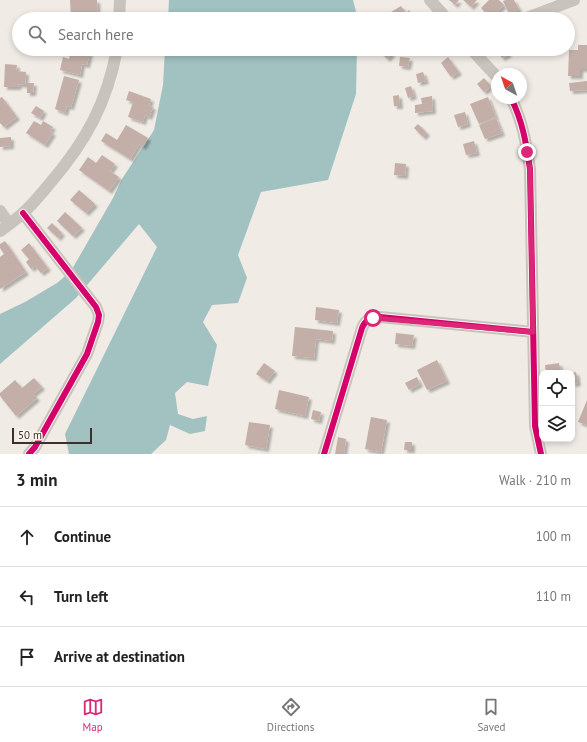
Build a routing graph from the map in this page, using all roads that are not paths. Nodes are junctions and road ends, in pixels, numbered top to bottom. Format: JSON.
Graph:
{"nodes":[{"id":1,"x":120,"y":0,"type":"edge"},
{"id":2,"x":574,"y":0,"type":"edge"},
{"id":3,"x":432,"y":1,"type":"edge"},
{"id":4,"x":119,"y":12,"type":"edge"},
{"id":5,"x":441,"y":12,"type":"edge"},
{"id":6,"x":542,"y":12,"type":"edge"},
{"id":7,"x":116,"y":56,"type":"edge"},
{"id":8,"x":478,"y":56,"type":"edge"},
{"id":9,"x":491,"y":71,"type":"edge"},
{"id":10,"x":514,"y":104,"type":"edge"},
{"id":11,"x":0,"y":211,"type":"edge"},
{"id":12,"x":23,"y":214,"type":"junction"},
{"id":13,"x":4,"y":228,"type":"edge"},
{"id":14,"x":533,"y":332,"type":"junction"},
{"id":15,"x":29,"y":454,"type":"edge"},
{"id":16,"x":324,"y":454,"type":"edge"},
{"id":17,"x":541,"y":454,"type":"edge"}],
"edges":[{"from":1,"to":4,"type":"street"},
{"from":2,"to":6,"type":"street"},
{"from":3,"to":5,"type":"street"},
{"from":7,"to":12,"type":"street"},
{"from":8,"to":9,"type":"street"},
{"from":10,"to":14,"type":"street"},
{"from":11,"to":13,"type":"street"},
{"from":12,"to":13,"type":"street"},
{"from":12,"to":15,"type":"street"},
{"from":14,"to":16,"type":"street"},
{"from":14,"to":17,"type":"street"}]}
